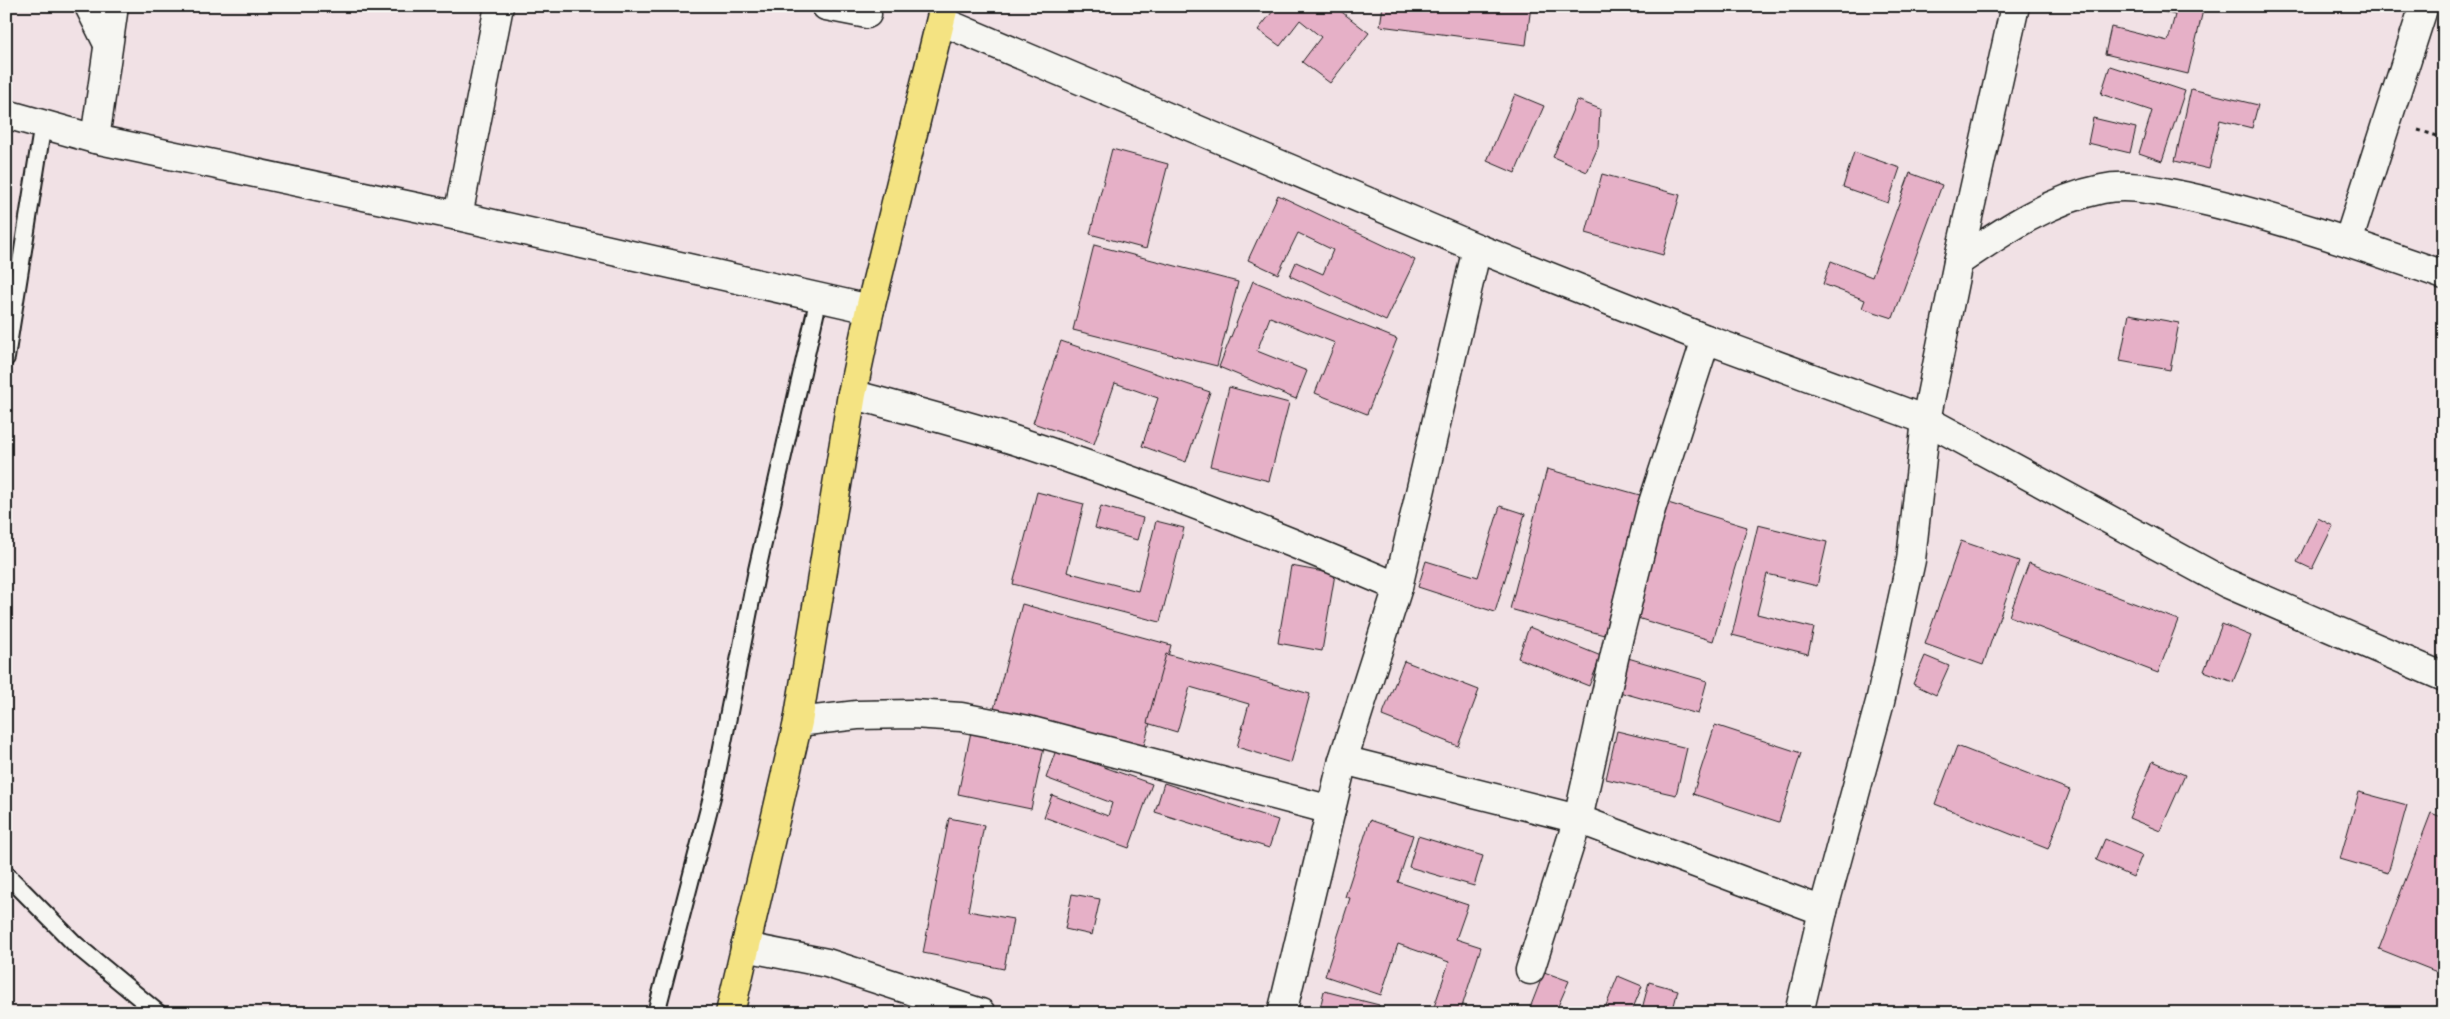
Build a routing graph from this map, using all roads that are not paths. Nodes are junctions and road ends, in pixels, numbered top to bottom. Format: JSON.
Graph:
{"nodes":[{"id":1,"x":89,"y":6,"type":"edge"},
{"id":2,"x":114,"y":6,"type":"edge"},
{"id":3,"x":499,"y":6,"type":"edge"},
{"id":4,"x":826,"y":6,"type":"edge"},
{"id":5,"x":2015,"y":6,"type":"edge"},
{"id":6,"x":2424,"y":6,"type":"edge"},
{"id":7,"x":867,"y":14,"type":"dead end"},
{"id":8,"x":942,"y":14,"type":"edge"},
{"id":9,"x":108,"y":44,"type":"junction"},
{"id":10,"x":6,"y":114,"type":"edge"},
{"id":11,"x":44,"y":123,"type":"junction"},
{"id":12,"x":95,"y":139,"type":"junction"},
{"id":13,"x":458,"y":216,"type":"junction"},
{"id":14,"x":2348,"y":242,"type":"junction"},
{"id":15,"x":1477,"y":248,"type":"junction"},
{"id":16,"x":1958,"y":262,"type":"junction"},
{"id":17,"x":2444,"y":275,"type":"edge"},
{"id":18,"x":819,"y":297,"type":"junction"},
{"id":19,"x":870,"y":309,"type":"junction"},
{"id":20,"x":1706,"y":339,"type":"junction"},
{"id":21,"x":6,"y":358,"type":"edge"},
{"id":22,"x":852,"y":394,"type":"junction"},
{"id":23,"x":1926,"y":420,"type":"junction"},
{"id":24,"x":1398,"y":587,"type":"junction"},
{"id":25,"x":2444,"y":677,"type":"edge"},
{"id":26,"x":798,"y":722,"type":"junction"},
{"id":27,"x":1344,"y":760,"type":"junction"},
{"id":28,"x":1331,"y":810,"type":"junction"},
{"id":29,"x":1578,"y":819,"type":"junction"},
{"id":30,"x":6,"y":874,"type":"edge"},
{"id":31,"x":1823,"y":911,"type":"junction"},
{"id":32,"x":745,"y":947,"type":"junction"},
{"id":33,"x":1530,"y":970,"type":"dead end"},
{"id":34,"x":158,"y":1013,"type":"edge"},
{"id":35,"x":656,"y":1013,"type":"edge"},
{"id":36,"x":730,"y":1013,"type":"edge"},
{"id":37,"x":981,"y":1013,"type":"edge"},
{"id":38,"x":1282,"y":1013,"type":"edge"},
{"id":39,"x":1799,"y":1013,"type":"edge"}],
"edges":[{"from":1,"to":9,"type":"street"},
{"from":2,"to":9,"type":"street"},
{"from":3,"to":13,"type":"street"},
{"from":4,"to":7,"type":"street"},
{"from":5,"to":16,"type":"street"},
{"from":6,"to":14,"type":"street"},
{"from":8,"to":15,"type":"street"},
{"from":8,"to":19,"type":"highway"},
{"from":9,"to":12,"type":"street"},
{"from":10,"to":11,"type":"street"},
{"from":11,"to":12,"type":"street"},
{"from":11,"to":21,"type":"lane"},
{"from":12,"to":13,"type":"street"},
{"from":13,"to":18,"type":"street"},
{"from":14,"to":16,"type":"street"},
{"from":14,"to":17,"type":"street"},
{"from":15,"to":20,"type":"street"},
{"from":15,"to":24,"type":"street"},
{"from":16,"to":23,"type":"street"},
{"from":18,"to":19,"type":"street"},
{"from":18,"to":35,"type":"lane"},
{"from":19,"to":22,"type":"highway"},
{"from":20,"to":23,"type":"street"},
{"from":20,"to":29,"type":"street"},
{"from":22,"to":24,"type":"street"},
{"from":22,"to":26,"type":"highway"},
{"from":23,"to":25,"type":"street"},
{"from":23,"to":31,"type":"street"},
{"from":24,"to":27,"type":"street"},
{"from":26,"to":28,"type":"street"},
{"from":26,"to":32,"type":"highway"},
{"from":27,"to":28,"type":"street"},
{"from":27,"to":29,"type":"street"},
{"from":28,"to":38,"type":"street"},
{"from":29,"to":31,"type":"street"},
{"from":29,"to":33,"type":"street"},
{"from":30,"to":34,"type":"lane"},
{"from":31,"to":39,"type":"street"},
{"from":32,"to":36,"type":"highway"},
{"from":32,"to":37,"type":"street"}]}
